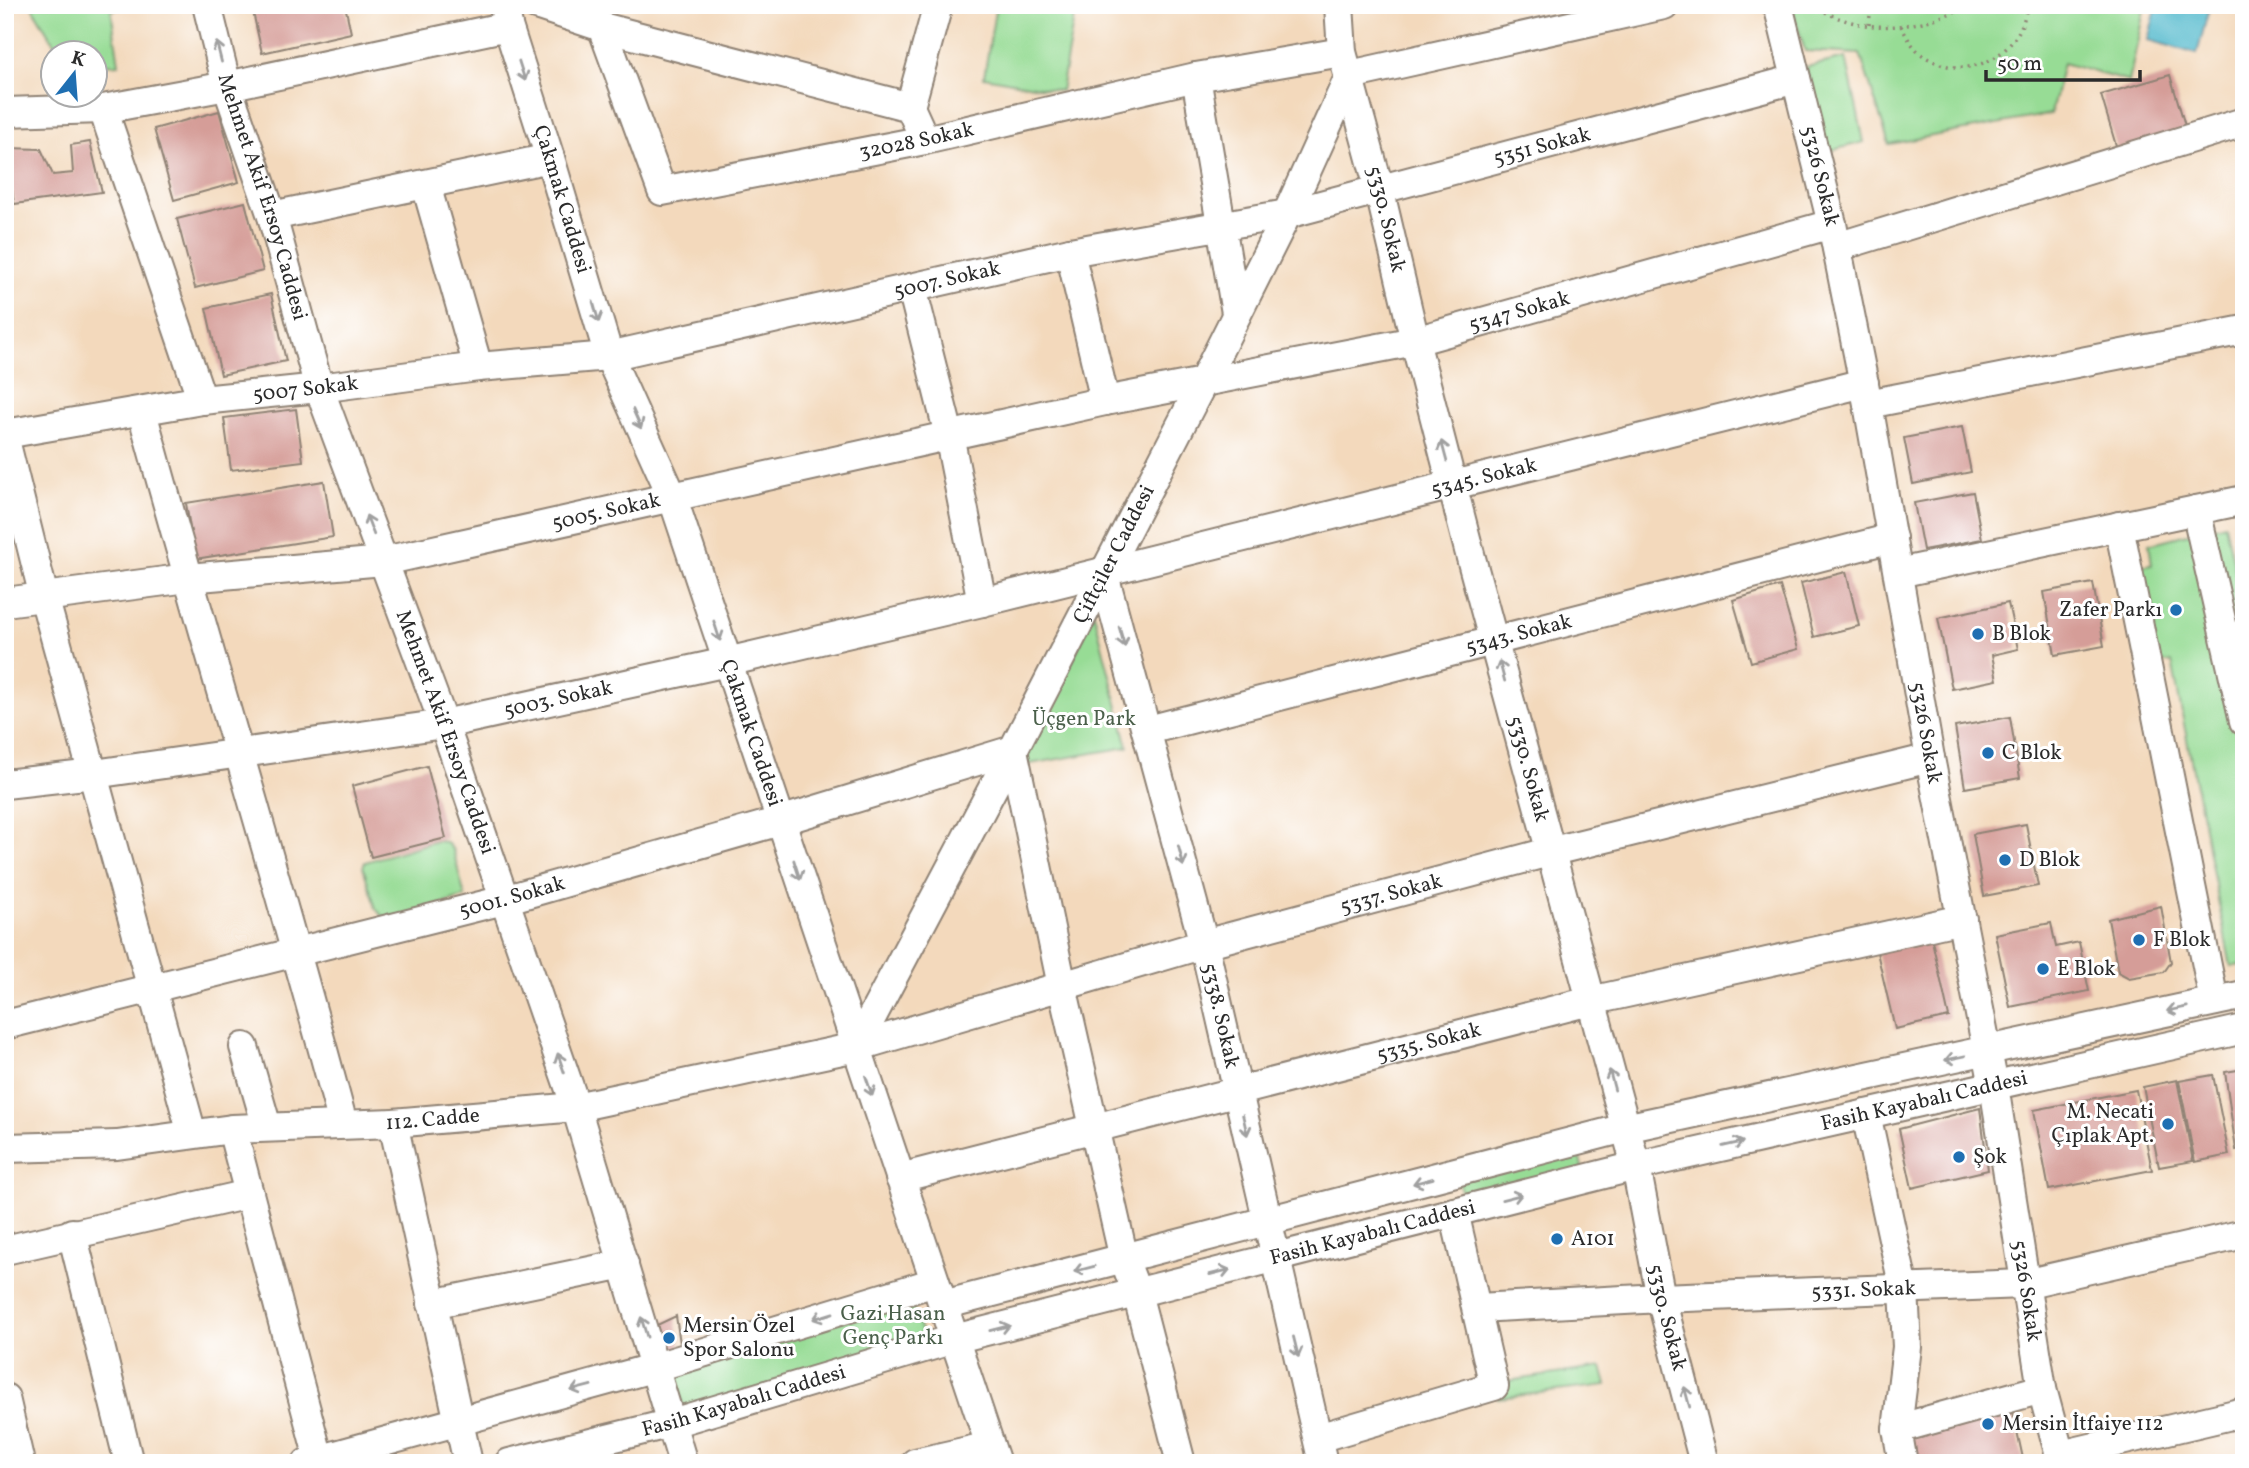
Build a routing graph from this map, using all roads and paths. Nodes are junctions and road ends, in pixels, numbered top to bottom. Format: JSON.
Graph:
{"nodes":[{"id":1,"x":207,"y":5,"type":"edge"},
{"id":2,"x":536,"y":5,"type":"edge"},
{"id":3,"x":938,"y":5,"type":"edge"},
{"id":4,"x":1339,"y":5,"type":"edge"},
{"id":5,"x":1360,"y":5,"type":"edge"},
{"id":6,"x":1664,"y":5,"type":"edge"},
{"id":7,"x":1776,"y":5,"type":"edge"},
{"id":8,"x":1813,"y":5,"type":"edge"},
{"id":9,"x":1871,"y":5,"type":"edge"},
{"id":10,"x":2027,"y":5,"type":"edge"},
{"id":11,"x":1966,"y":6,"type":"edge"},
{"id":12,"x":506,"y":16,"type":"edge"},
{"id":13,"x":1869,"y":25,"type":"junction"},
{"id":14,"x":1901,"y":26,"type":"junction"},
{"id":15,"x":602,"y":27,"type":"junction"},
{"id":16,"x":1346,"y":64,"type":"junction"},
{"id":17,"x":1196,"y":77,"type":"junction"},
{"id":18,"x":1796,"y":79,"type":"junction"},
{"id":19,"x":227,"y":86,"type":"junction"},
{"id":20,"x":910,"y":107,"type":"junction"},
{"id":21,"x":103,"y":110,"type":"junction"},
{"id":22,"x":5,"y":112,"type":"edge"},
{"id":23,"x":2244,"y":122,"type":"edge"},
{"id":24,"x":925,"y":140,"type":"junction"},
{"id":25,"x":550,"y":158,"type":"junction"},
{"id":26,"x":426,"y":185,"type":"junction"},
{"id":27,"x":1379,"y":188,"type":"junction"},
{"id":28,"x":1287,"y":214,"type":"junction"},
{"id":29,"x":272,"y":216,"type":"junction"},
{"id":30,"x":1223,"y":225,"type":"junction"},
{"id":31,"x":1835,"y":235,"type":"junction"},
{"id":32,"x":1070,"y":252,"type":"junction"},
{"id":33,"x":912,"y":288,"type":"junction"},
{"id":34,"x":1236,"y":313,"type":"junction"},
{"id":35,"x":2244,"y":330,"type":"edge"},
{"id":36,"x":1415,"y":341,"type":"junction"},
{"id":37,"x":609,"y":356,"type":"junction"},
{"id":38,"x":478,"y":367,"type":"junction"},
{"id":39,"x":1202,"y":384,"type":"junction"},
{"id":40,"x":319,"y":388,"type":"junction"},
{"id":41,"x":1866,"y":394,"type":"junction"},
{"id":42,"x":202,"y":400,"type":"junction"},
{"id":43,"x":1105,"y":401,"type":"junction"},
{"id":44,"x":142,"y":412,"type":"junction"},
{"id":45,"x":5,"y":434,"type":"edge"},
{"id":46,"x":949,"y":435,"type":"junction"},
{"id":47,"x":5,"y":440,"type":"edge"},
{"id":48,"x":1453,"y":484,"type":"junction"},
{"id":49,"x":672,"y":496,"type":"junction"},
{"id":50,"x":2244,"y":500,"type":"edge"},
{"id":51,"x":2196,"y":510,"type":"junction"},
{"id":52,"x":2119,"y":526,"type":"junction"},
{"id":53,"x":1892,"y":538,"type":"junction"},
{"id":54,"x":384,"y":561,"type":"junction"},
{"id":55,"x":1103,"y":571,"type":"junction"},
{"id":56,"x":1898,"y":573,"type":"junction"},
{"id":57,"x":187,"y":578,"type":"junction"},
{"id":58,"x":44,"y":597,"type":"junction"},
{"id":59,"x":5,"y":602,"type":"edge"},
{"id":60,"x":982,"y":602,"type":"junction"},
{"id":61,"x":1493,"y":639,"type":"junction"},
{"id":62,"x":727,"y":662,"type":"junction"},
{"id":63,"x":2244,"y":720,"type":"edge"},
{"id":64,"x":444,"y":724,"type":"junction"},
{"id":65,"x":1147,"y":730,"type":"junction"},
{"id":66,"x":1013,"y":750,"type":"junction"},
{"id":67,"x":239,"y":753,"type":"junction"},
{"id":68,"x":1930,"y":758,"type":"junction"},
{"id":69,"x":94,"y":774,"type":"junction"},
{"id":70,"x":5,"y":784,"type":"edge"},
{"id":71,"x":780,"y":821,"type":"junction"},
{"id":72,"x":1549,"y":852,"type":"junction"},
{"id":73,"x":505,"y":900,"type":"junction"},
{"id":74,"x":1962,"y":919,"type":"junction"},
{"id":75,"x":1204,"y":944,"type":"junction"},
{"id":76,"x":298,"y":952,"type":"junction"},
{"id":77,"x":1062,"y":986,"type":"junction"},
{"id":78,"x":152,"y":989,"type":"junction"},
{"id":79,"x":2244,"y":995,"type":"edge"},
{"id":80,"x":1590,"y":1001,"type":"junction"},
{"id":81,"x":2214,"y":1001,"type":"junction"},
{"id":82,"x":5,"y":1025,"type":"edge"},
{"id":83,"x":2244,"y":1029,"type":"edge"},
{"id":84,"x":244,"y":1047,"type":"dead end"},
{"id":85,"x":856,"y":1047,"type":"junction"},
{"id":86,"x":1986,"y":1051,"type":"junction"},
{"id":87,"x":1994,"y":1086,"type":"junction"},
{"id":88,"x":1238,"y":1093,"type":"junction"},
{"id":89,"x":576,"y":1107,"type":"junction"},
{"id":90,"x":1866,"y":1114,"type":"junction"},
{"id":91,"x":393,"y":1123,"type":"junction"},
{"id":92,"x":343,"y":1124,"type":"junction"},
{"id":93,"x":267,"y":1127,"type":"junction"},
{"id":94,"x":1625,"y":1128,"type":"junction"},
{"id":95,"x":232,"y":1129,"type":"junction"},
{"id":96,"x":1094,"y":1129,"type":"junction"},
{"id":97,"x":192,"y":1134,"type":"junction"},
{"id":98,"x":5,"y":1148,"type":"edge"},
{"id":99,"x":1636,"y":1166,"type":"junction"},
{"id":100,"x":900,"y":1178,"type":"junction"},
{"id":101,"x":249,"y":1194,"type":"junction"},
{"id":102,"x":1454,"y":1212,"type":"junction"},
{"id":103,"x":1266,"y":1221,"type":"junction"},
{"id":104,"x":72,"y":1233,"type":"junction"},
{"id":105,"x":2244,"y":1234,"type":"edge"},
{"id":106,"x":5,"y":1250,"type":"edge"},
{"id":107,"x":1274,"y":1258,"type":"junction"},
{"id":108,"x":1124,"y":1259,"type":"junction"},
{"id":109,"x":625,"y":1264,"type":"junction"},
{"id":110,"x":2024,"y":1284,"type":"junction"},
{"id":111,"x":1905,"y":1289,"type":"junction"},
{"id":112,"x":1136,"y":1293,"type":"junction"},
{"id":113,"x":939,"y":1294,"type":"junction"},
{"id":114,"x":1661,"y":1298,"type":"junction"},
{"id":115,"x":432,"y":1304,"type":"junction"},
{"id":116,"x":1476,"y":1308,"type":"junction"},
{"id":117,"x":954,"y":1339,"type":"junction"},
{"id":118,"x":656,"y":1367,"type":"junction"},
{"id":119,"x":2042,"y":1389,"type":"junction"},
{"id":120,"x":5,"y":1398,"type":"edge"},
{"id":121,"x":2244,"y":1412,"type":"edge"},
{"id":122,"x":458,"y":1422,"type":"junction"},
{"id":123,"x":672,"y":1423,"type":"junction"},
{"id":124,"x":1897,"y":1429,"type":"junction"},
{"id":125,"x":1320,"y":1450,"type":"edge"},
{"id":126,"x":993,"y":1454,"type":"edge"},
{"id":127,"x":2061,"y":1459,"type":"edge"},
{"id":128,"x":315,"y":1462,"type":"edge"},
{"id":129,"x":20,"y":1463,"type":"edge"},
{"id":130,"x":129,"y":1463,"type":"edge"},
{"id":131,"x":468,"y":1463,"type":"edge"},
{"id":132,"x":509,"y":1463,"type":"edge"},
{"id":133,"x":683,"y":1463,"type":"edge"},
{"id":134,"x":915,"y":1463,"type":"edge"},
{"id":135,"x":1181,"y":1463,"type":"edge"},
{"id":136,"x":1704,"y":1463,"type":"edge"},
{"id":137,"x":1903,"y":1463,"type":"edge"}],
"edges":[{"from":19,"to":1,"type":"street","name":"Mehmet Akif Ersoy Caddesi","one_way":true},
{"from":2,"to":15,"type":"street"},
{"from":3,"to":20,"type":"street"},
{"from":4,"to":16,"type":"street","name":"Çiftçiler Caddesi"},
{"from":5,"to":16,"type":"street","name":"Çiftçiler Caddesi"},
{"from":6,"to":16,"type":"street","name":"32028 Sokak"},
{"from":7,"to":18,"type":"street","name":"5326 Sokak"},
{"from":8,"to":13,"type":"path"},
{"from":9,"to":13,"type":"path"},
{"from":10,"to":14,"type":"path"},
{"from":11,"to":14,"type":"path"},
{"from":12,"to":19,"type":"street"},
{"from":12,"to":25,"type":"street","name":"Çakmak Caddesi","one_way":true},
{"from":13,"to":14,"type":"path"},
{"from":15,"to":20,"type":"street"},
{"from":15,"to":24,"type":"street","name":"32028 Sokak"},
{"from":16,"to":17,"type":"street","name":"32028 Sokak"},
{"from":16,"to":27,"type":"street","name":"5330. Sokak"},
{"from":16,"to":28,"type":"street","name":"Çiftçiler Caddesi"},
{"from":17,"to":24,"type":"street","name":"32028 Sokak"},
{"from":17,"to":30,"type":"street"},
{"from":18,"to":27,"type":"street","name":"5351 Sokak"},
{"from":18,"to":31,"type":"street","name":"5326 Sokak"},
{"from":19,"to":21,"type":"street"},
{"from":19,"to":29,"type":"street","name":"Mehmet Akif Ersoy Caddesi"},
{"from":20,"to":24,"type":"street"},
{"from":21,"to":22,"type":"street"},
{"from":21,"to":42,"type":"street"},
{"from":23,"to":31,"type":"street","name":"5347 Sokak"},
{"from":25,"to":26,"type":"street"},
{"from":25,"to":37,"type":"street","name":"Çakmak Caddesi","one_way":true},
{"from":26,"to":29,"type":"street"},
{"from":26,"to":38,"type":"street"},
{"from":27,"to":28,"type":"street","name":"5351 Sokak"},
{"from":27,"to":36,"type":"street","name":"5330. Sokak"},
{"from":28,"to":30,"type":"street","name":"5007. Sokak"},
{"from":28,"to":34,"type":"street","name":"Çiftçiler Caddesi"},
{"from":29,"to":40,"type":"street","name":"Mehmet Akif Ersoy Caddesi"},
{"from":30,"to":32,"type":"street","name":"5007. Sokak"},
{"from":30,"to":34,"type":"street"},
{"from":31,"to":36,"type":"street","name":"5347 Sokak"},
{"from":31,"to":41,"type":"street","name":"5326 Sokak"},
{"from":32,"to":33,"type":"street","name":"5007. Sokak"},
{"from":32,"to":43,"type":"street"},
{"from":33,"to":37,"type":"street","name":"5007. Sokak"},
{"from":33,"to":46,"type":"street"},
{"from":34,"to":39,"type":"street","name":"Çiftçiler Caddesi"},
{"from":35,"to":41,"type":"street","name":"5345. Sokak"},
{"from":36,"to":39,"type":"street","name":"5347 Sokak"},
{"from":48,"to":36,"type":"street","name":"5330. Sokak","one_way":true},
{"from":37,"to":38,"type":"street","name":"5007 Sokak"},
{"from":37,"to":49,"type":"street","name":"Çakmak Caddesi","one_way":true},
{"from":38,"to":40,"type":"street","name":"5007 Sokak"},
{"from":39,"to":43,"type":"street","name":"5005. Sokak"},
{"from":39,"to":55,"type":"street","name":"Çiftçiler Caddesi"},
{"from":40,"to":42,"type":"street","name":"5007 Sokak"},
{"from":54,"to":40,"type":"street","name":"Mehmet Akif Ersoy Caddesi","one_way":true},
{"from":41,"to":48,"type":"street","name":"5345. Sokak"},
{"from":41,"to":53,"type":"street","name":"5326 Sokak"},
{"from":42,"to":44,"type":"street","name":"5007 Sokak"},
{"from":43,"to":46,"type":"street","name":"5005. Sokak"},
{"from":44,"to":45,"type":"street","name":"5007 Sokak"},
{"from":44,"to":57,"type":"street"},
{"from":46,"to":49,"type":"street","name":"5005. Sokak"},
{"from":46,"to":60,"type":"street"},
{"from":47,"to":58,"type":"street"},
{"from":48,"to":55,"type":"street","name":"5345. Sokak"},
{"from":48,"to":61,"type":"street","name":"5330. Sokak"},
{"from":49,"to":54,"type":"street","name":"5005. Sokak"},
{"from":49,"to":62,"type":"street","name":"Çakmak Caddesi","one_way":true},
{"from":50,"to":51,"type":"street"},
{"from":51,"to":52,"type":"street"},
{"from":51,"to":63,"type":"street"},
{"from":52,"to":56,"type":"street"},
{"from":52,"to":81,"type":"street"},
{"from":53,"to":56,"type":"street","name":"5326 Sokak"},
{"from":53,"to":61,"type":"street","name":"5343. Sokak"},
{"from":54,"to":57,"type":"street","name":"5005. Sokak"},
{"from":54,"to":64,"type":"street","name":"Mehmet Akif Ersoy Caddesi"},
{"from":55,"to":60,"type":"street","name":"5003. Sokak"},
{"from":55,"to":65,"type":"street","name":"5338. Sokak","one_way":true},
{"from":55,"to":66,"type":"street","name":"Çiftçiler Caddesi"},
{"from":56,"to":68,"type":"street","name":"5326 Sokak"},
{"from":57,"to":58,"type":"street","name":"5005. Sokak"},
{"from":57,"to":67,"type":"street"},
{"from":58,"to":59,"type":"street","name":"5005. Sokak"},
{"from":58,"to":69,"type":"street"},
{"from":60,"to":62,"type":"street","name":"5003. Sokak"},
{"from":61,"to":65,"type":"street","name":"5343. Sokak"},
{"from":72,"to":61,"type":"street","name":"5330. Sokak","one_way":true},
{"from":62,"to":64,"type":"street","name":"5003. Sokak"},
{"from":62,"to":71,"type":"street","name":"Çakmak Caddesi"},
{"from":64,"to":67,"type":"street","name":"5003. Sokak"},
{"from":64,"to":73,"type":"street","name":"Mehmet Akif Ersoy Caddesi"},
{"from":65,"to":75,"type":"street","name":"5338. Sokak","one_way":true},
{"from":66,"to":71,"type":"street","name":"5001. Sokak"},
{"from":66,"to":77,"type":"street"},
{"from":66,"to":85,"type":"street","name":"Çiftçiler Caddesi"},
{"from":67,"to":69,"type":"street","name":"5003. Sokak"},
{"from":67,"to":76,"type":"street"},
{"from":68,"to":72,"type":"street","name":"5337. Sokak"},
{"from":68,"to":74,"type":"street","name":"5326 Sokak"},
{"from":69,"to":70,"type":"street","name":"5003. Sokak"},
{"from":69,"to":78,"type":"street"},
{"from":71,"to":73,"type":"street","name":"5001. Sokak"},
{"from":71,"to":85,"type":"street","name":"Çakmak Caddesi","one_way":true},
{"from":72,"to":75,"type":"street","name":"5337. Sokak"},
{"from":72,"to":80,"type":"street","name":"5330. Sokak"},
{"from":73,"to":76,"type":"street","name":"5001. Sokak"},
{"from":89,"to":73,"type":"street","name":"Mehmet Akif Ersoy Caddesi","one_way":true},
{"from":74,"to":80,"type":"street","name":"5335. Sokak"},
{"from":74,"to":86,"type":"street","name":"5326 Sokak"},
{"from":75,"to":77,"type":"street","name":"5337. Sokak"},
{"from":75,"to":88,"type":"street","name":"5338. Sokak"},
{"from":76,"to":78,"type":"street","name":"5001. Sokak"},
{"from":76,"to":92,"type":"street"},
{"from":77,"to":85,"type":"street","name":"5337. Sokak"},
{"from":77,"to":96,"type":"street"},
{"from":78,"to":82,"type":"street","name":"5001. Sokak"},
{"from":78,"to":97,"type":"street"},
{"from":79,"to":81,"type":"street","name":"Fasih Kayabalı Caddesi"},
{"from":80,"to":88,"type":"street","name":"5335. Sokak"},
{"from":94,"to":80,"type":"street","name":"5330. Sokak","one_way":true},
{"from":81,"to":86,"type":"street","name":"Fasih Kayabalı Caddesi","one_way":true},
{"from":83,"to":87,"type":"street","name":"Fasih Kayabalı Caddesi"},
{"from":84,"to":93,"type":"street"},
{"from":85,"to":89,"type":"street","name":"112. Cadde"},
{"from":85,"to":100,"type":"street","name":"Çakmak Caddesi","one_way":true},
{"from":86,"to":87,"type":"street","name":"5326 Sokak"},
{"from":86,"to":94,"type":"street","name":"Fasih Kayabalı Caddesi","one_way":true},
{"from":87,"to":90,"type":"street","name":"Fasih Kayabalı Caddesi"},
{"from":87,"to":110,"type":"street","name":"5326 Sokak"},
{"from":88,"to":96,"type":"street","name":"5335. Sokak"},
{"from":88,"to":103,"type":"street","name":"5338. Sokak","one_way":true},
{"from":89,"to":91,"type":"street","name":"112. Cadde"},
{"from":89,"to":109,"type":"street","name":"Mehmet Akif Ersoy Caddesi"},
{"from":99,"to":90,"type":"street","name":"Fasih Kayabalı Caddesi","one_way":true},
{"from":90,"to":111,"type":"street"},
{"from":91,"to":92,"type":"street","name":"112. Cadde"},
{"from":91,"to":115,"type":"street"},
{"from":92,"to":93,"type":"street","name":"112. Cadde"},
{"from":93,"to":95,"type":"street","name":"112. Cadde"},
{"from":94,"to":99,"type":"street","name":"5330. Sokak"},
{"from":94,"to":103,"type":"street","name":"Fasih Kayabalı Caddesi","one_way":true},
{"from":95,"to":97,"type":"street","name":"112. Cadde"},
{"from":95,"to":101,"type":"street"},
{"from":96,"to":100,"type":"street","name":"5335. Sokak"},
{"from":96,"to":108,"type":"street"},
{"from":97,"to":98,"type":"street","name":"112. Cadde"},
{"from":102,"to":99,"type":"street","name":"Fasih Kayabalı Caddesi","one_way":true},
{"from":99,"to":114,"type":"street","name":"5330. Sokak"},
{"from":100,"to":113,"type":"street","name":"Çakmak Caddesi"},
{"from":101,"to":104,"type":"street"},
{"from":101,"to":128,"type":"street"},
{"from":102,"to":107,"type":"street","name":"Fasih Kayabalı Caddesi"},
{"from":102,"to":116,"type":"street"},
{"from":103,"to":107,"type":"street","name":"5338. Sokak"},
{"from":103,"to":108,"type":"street","name":"Fasih Kayabalı Caddesi"},
{"from":104,"to":106,"type":"street"},
{"from":104,"to":130,"type":"street"},
{"from":105,"to":110,"type":"street","name":"5331. Sokak"},
{"from":112,"to":107,"type":"street","name":"Fasih Kayabalı Caddesi","one_way":true},
{"from":107,"to":125,"type":"street","name":"5338. Sokak","one_way":true},
{"from":108,"to":112,"type":"street"},
{"from":108,"to":113,"type":"street","name":"Fasih Kayabalı Caddesi","one_way":true},
{"from":109,"to":115,"type":"street"},
{"from":118,"to":109,"type":"street","name":"Mehmet Akif Ersoy Caddesi","one_way":true},
{"from":110,"to":111,"type":"street","name":"5331. Sokak"},
{"from":110,"to":119,"type":"street","name":"5326 Sokak"},
{"from":111,"to":114,"type":"street","name":"5331. Sokak"},
{"from":111,"to":124,"type":"street"},
{"from":117,"to":112,"type":"street","name":"Fasih Kayabalı Caddesi","one_way":true},
{"from":112,"to":135,"type":"street"},
{"from":113,"to":117,"type":"street","name":"Çakmak Caddesi"},
{"from":113,"to":118,"type":"street","name":"Fasih Kayabalı Caddesi","one_way":true},
{"from":114,"to":116,"type":"street","name":"5331. Sokak"},
{"from":136,"to":114,"type":"street","name":"5330. Sokak","one_way":true},
{"from":115,"to":122,"type":"street"},
{"from":116,"to":125,"type":"street"},
{"from":117,"to":123,"type":"street","name":"Fasih Kayabalı Caddesi"},
{"from":117,"to":126,"type":"street","name":"Çakmak Caddesi"},
{"from":118,"to":122,"type":"street","name":"Fasih Kayabalı Caddesi","one_way":true},
{"from":118,"to":123,"type":"street","name":"Mehmet Akif Ersoy Caddesi"},
{"from":119,"to":124,"type":"street"},
{"from":119,"to":127,"type":"street","name":"5326 Sokak"},
{"from":120,"to":129,"type":"street"},
{"from":121,"to":127,"type":"street"},
{"from":122,"to":128,"type":"street","name":"Fasih Kayabalı Caddesi"},
{"from":122,"to":131,"type":"street"},
{"from":123,"to":132,"type":"street","name":"Fasih Kayabalı Caddesi"},
{"from":123,"to":133,"type":"street","name":"Mehmet Akif Ersoy Caddesi"},
{"from":124,"to":137,"type":"street"},
{"from":126,"to":134,"type":"street"}]}
